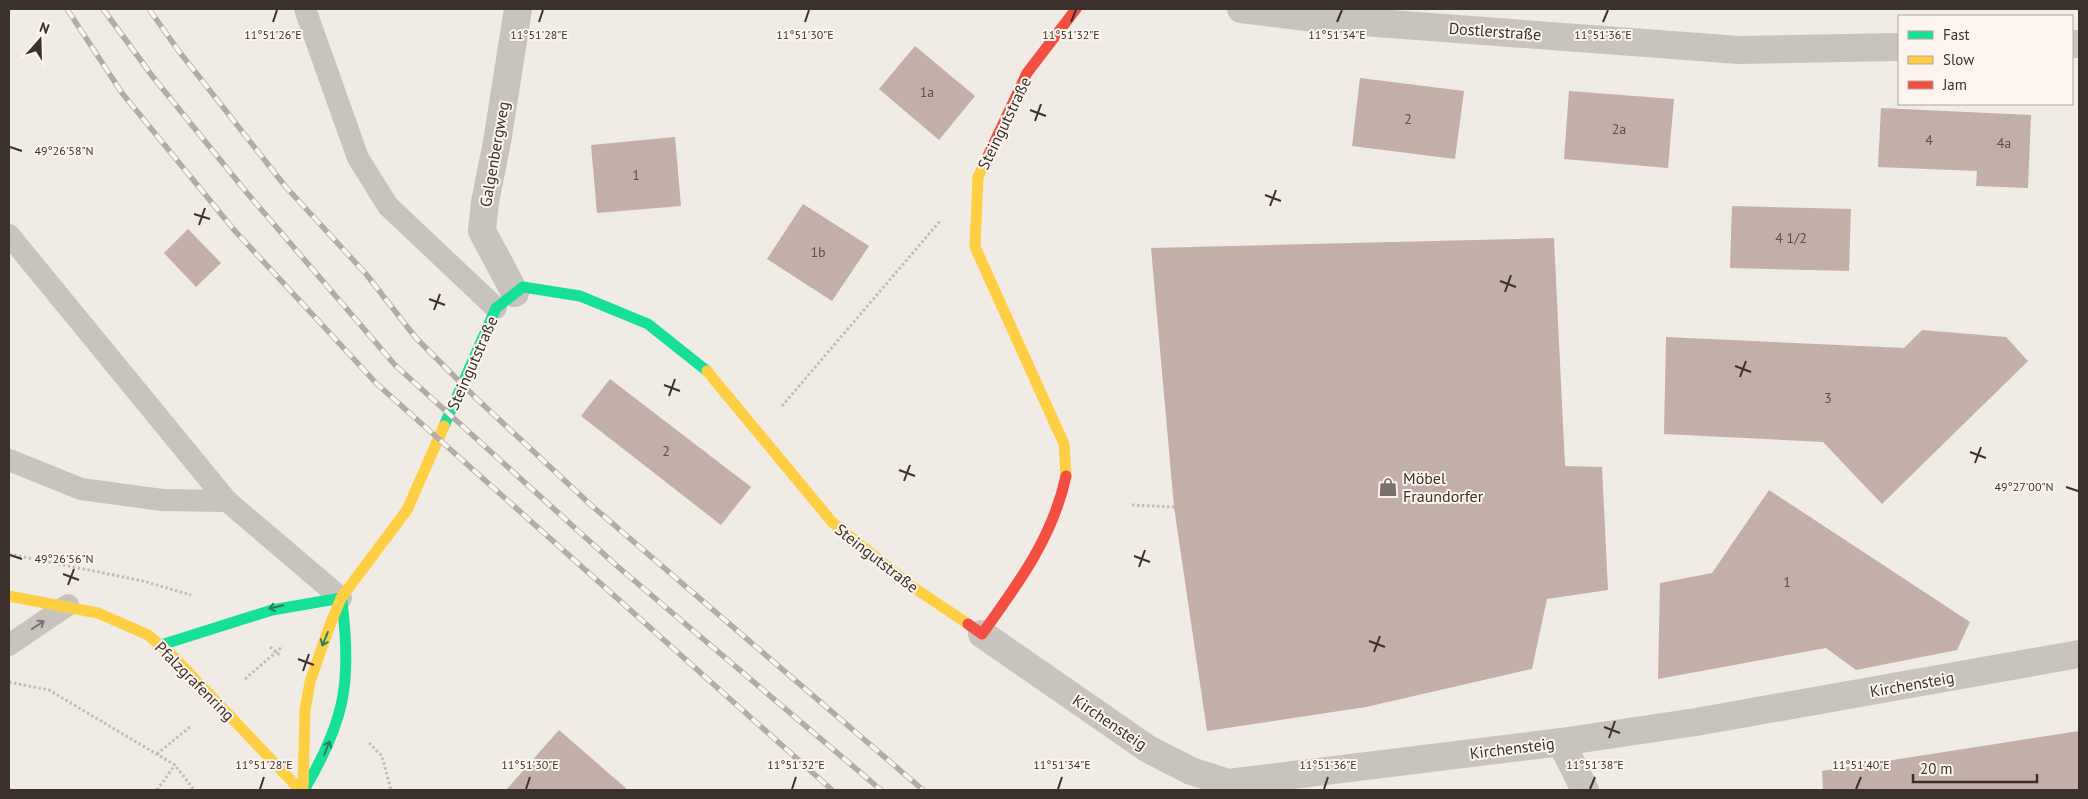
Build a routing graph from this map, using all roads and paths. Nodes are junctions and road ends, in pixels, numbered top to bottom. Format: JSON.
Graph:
{"nodes":[{"id":1,"x":305,"y":9,"type":"edge"},
{"id":2,"x":518,"y":9,"type":"edge"},
{"id":3,"x":1076,"y":9,"type":"edge"},
{"id":4,"x":1240,"y":9,"type":"edge"},
{"id":5,"x":1898,"y":47,"type":"edge"},
{"id":6,"x":978,"y":177,"type":"junction"},
{"id":7,"x":9,"y":235,"type":"edge"},
{"id":8,"x":506,"y":300,"type":"junction"},
{"id":9,"x":758,"y":435,"type":"junction"},
{"id":10,"x":9,"y":460,"type":"edge"},
{"id":11,"x":227,"y":501,"type":"junction"},
{"id":12,"x":1132,"y":506,"type":"dead end"},
{"id":13,"x":1174,"y":507,"type":"dead end"},
{"id":14,"x":9,"y":554,"type":"edge"},
{"id":15,"x":144,"y":581,"type":"dead end"},
{"id":16,"x":9,"y":596,"type":"edge"},
{"id":17,"x":341,"y":598,"type":"junction"},
{"id":18,"x":68,"y":605,"type":"junction"},
{"id":19,"x":982,"y":634,"type":"junction"},
{"id":20,"x":9,"y":645,"type":"edge"},
{"id":21,"x":160,"y":645,"type":"junction"},
{"id":22,"x":2079,"y":654,"type":"edge"},
{"id":23,"x":9,"y":682,"type":"edge"},
{"id":24,"x":1562,"y":742,"type":"junction"},
{"id":25,"x":175,"y":765,"type":"junction"},
{"id":26,"x":157,"y":790,"type":"edge"},
{"id":27,"x":194,"y":790,"type":"edge"},
{"id":28,"x":302,"y":790,"type":"edge"},
{"id":29,"x":1585,"y":790,"type":"edge"}],
"edges":[{"from":1,"to":8,"type":"lane"},
{"from":2,"to":8,"type":"street","name":"Galgenbergweg"},
{"from":3,"to":6,"type":"street","name":"Steingutstraße"},
{"from":4,"to":5,"type":"street","name":"Dostlerstraße"},
{"from":6,"to":9,"type":"path"},
{"from":6,"to":19,"type":"street","name":"Steingutstraße"},
{"from":7,"to":11,"type":"lane"},
{"from":8,"to":9,"type":"street","name":"Steingutstraße"},
{"from":8,"to":17,"type":"street","name":"Steingutstraße"},
{"from":9,"to":19,"type":"street","name":"Steingutstraße"},
{"from":10,"to":11,"type":"lane"},
{"from":11,"to":17,"type":"lane"},
{"from":12,"to":13,"type":"path"},
{"from":14,"to":15,"type":"path"},
{"from":16,"to":18,"type":"street","name":"Pfalzgrafenring"},
{"from":17,"to":21,"type":"street","one_way":true},
{"from":17,"to":28,"type":"street","name":"Steingutstraße","one_way":true},
{"from":28,"to":17,"type":"street","one_way":true},
{"from":20,"to":18,"type":"lane","one_way":true},
{"from":18,"to":21,"type":"street","name":"Pfalzgrafenring"},
{"from":19,"to":24,"type":"street","name":"Kirchensteig"},
{"from":21,"to":28,"type":"street","name":"Pfalzgrafenring"},
{"from":22,"to":24,"type":"street","name":"Kirchensteig"},
{"from":23,"to":25,"type":"path"},
{"from":24,"to":29,"type":"street"},
{"from":25,"to":26,"type":"path"},
{"from":25,"to":27,"type":"path"}]}
